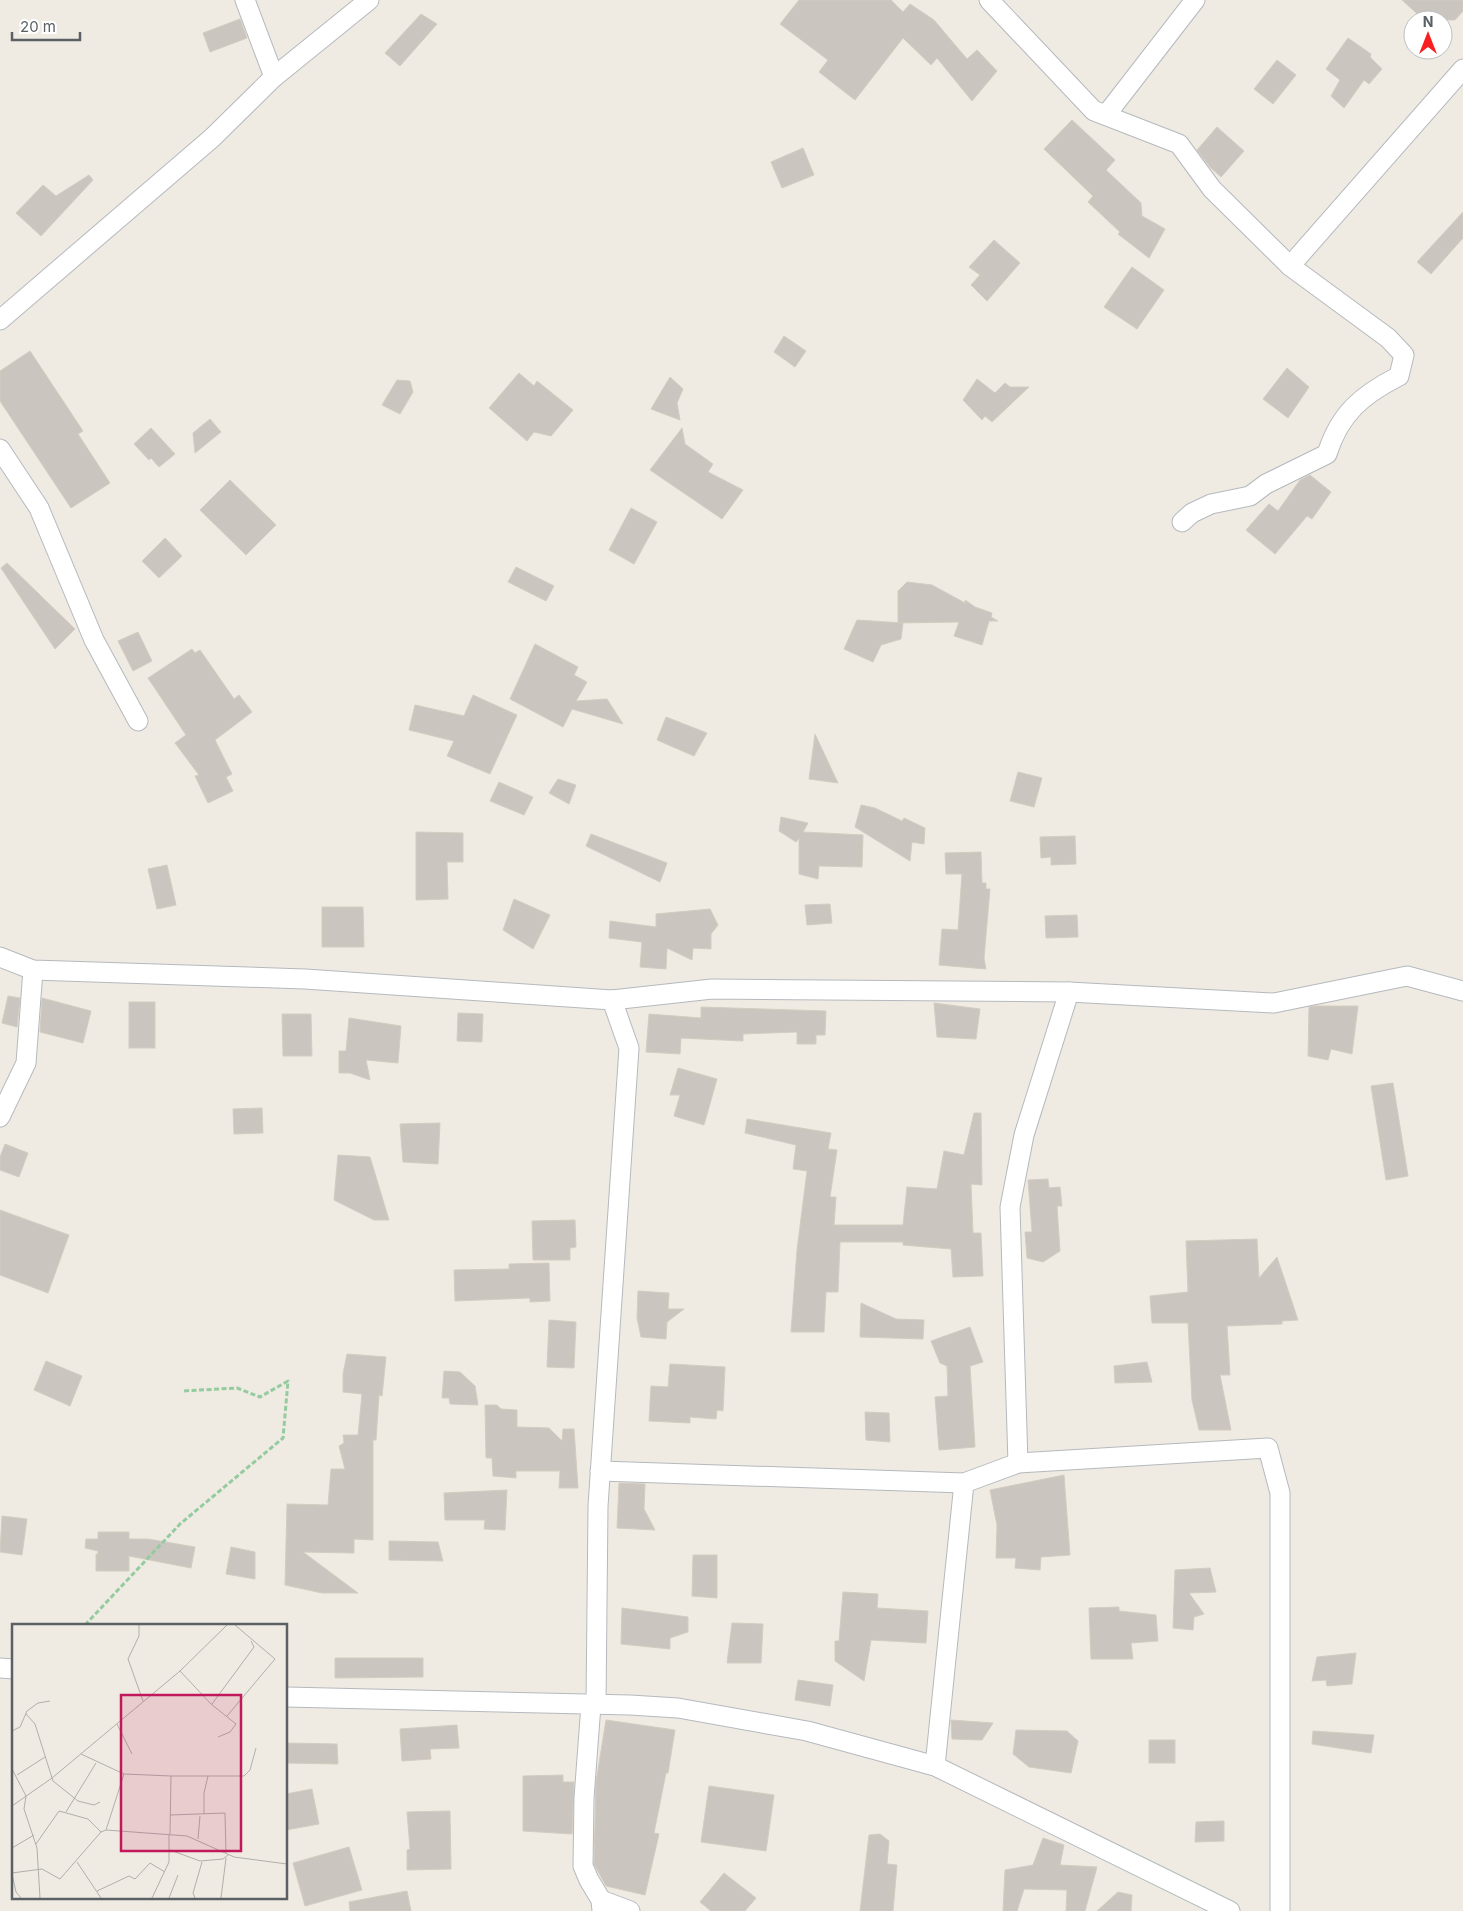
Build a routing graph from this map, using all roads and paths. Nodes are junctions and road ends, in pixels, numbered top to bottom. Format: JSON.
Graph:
{"nodes":[{"id":1,"x":245,"y":0,"type":"edge"},
{"id":2,"x":369,"y":0,"type":"edge"},
{"id":3,"x":988,"y":0,"type":"edge"},
{"id":4,"x":1195,"y":0,"type":"edge"},
{"id":5,"x":1463,"y":69,"type":"edge"},
{"id":6,"x":274,"y":77,"type":"junction"},
{"id":7,"x":1094,"y":111,"type":"junction"},
{"id":8,"x":1290,"y":266,"type":"junction"},
{"id":9,"x":0,"y":320,"type":"edge"},
{"id":10,"x":0,"y":449,"type":"edge"},
{"id":11,"x":1182,"y":522,"type":"dead end"},
{"id":12,"x":138,"y":721,"type":"dead end"},
{"id":13,"x":0,"y":957,"type":"edge"},
{"id":14,"x":33,"y":970,"type":"junction"},
{"id":15,"x":1463,"y":991,"type":"edge"},
{"id":16,"x":1070,"y":992,"type":"junction"},
{"id":17,"x":612,"y":1000,"type":"junction"},
{"id":18,"x":0,"y":1117,"type":"edge"},
{"id":19,"x":182,"y":1391,"type":"dead end"},
{"id":20,"x":1018,"y":1463,"type":"junction"},
{"id":21,"x":600,"y":1471,"type":"junction"},
{"id":22,"x":964,"y":1483,"type":"junction"},
{"id":23,"x":86,"y":1624,"type":"edge"},
{"id":24,"x":288,"y":1697,"type":"edge"},
{"id":25,"x":593,"y":1705,"type":"junction"},
{"id":26,"x":936,"y":1766,"type":"junction"},
{"id":27,"x":602,"y":1906,"type":"edge"},
{"id":28,"x":630,"y":1911,"type":"edge"},
{"id":29,"x":1230,"y":1911,"type":"edge"},
{"id":30,"x":1280,"y":1911,"type":"edge"}],
"edges":[{"from":1,"to":6,"type":"street"},
{"from":2,"to":6,"type":"street"},
{"from":3,"to":7,"type":"street"},
{"from":4,"to":7,"type":"street"},
{"from":5,"to":8,"type":"street"},
{"from":6,"to":9,"type":"street"},
{"from":7,"to":8,"type":"street"},
{"from":8,"to":11,"type":"street"},
{"from":10,"to":12,"type":"street"},
{"from":13,"to":14,"type":"street"},
{"from":14,"to":17,"type":"street"},
{"from":14,"to":18,"type":"street"},
{"from":15,"to":16,"type":"street"},
{"from":16,"to":17,"type":"street"},
{"from":16,"to":20,"type":"street"},
{"from":17,"to":21,"type":"street"},
{"from":19,"to":23,"type":"path"},
{"from":20,"to":22,"type":"street"},
{"from":20,"to":30,"type":"street"},
{"from":21,"to":22,"type":"street"},
{"from":21,"to":25,"type":"street"},
{"from":22,"to":26,"type":"street"},
{"from":24,"to":25,"type":"street"},
{"from":25,"to":26,"type":"street"},
{"from":25,"to":27,"type":"street"},
{"from":26,"to":29,"type":"street"},
{"from":27,"to":28,"type":"street"}]}
